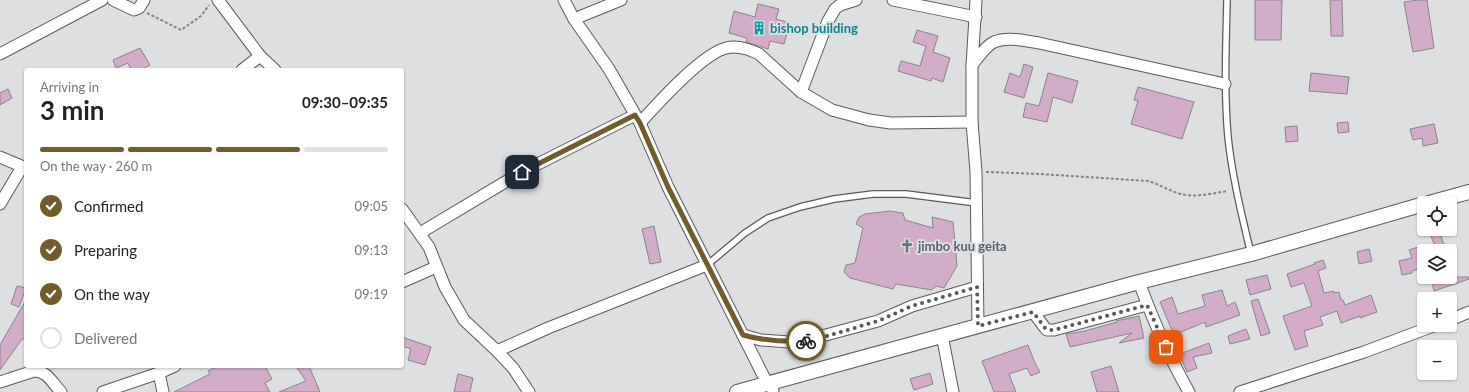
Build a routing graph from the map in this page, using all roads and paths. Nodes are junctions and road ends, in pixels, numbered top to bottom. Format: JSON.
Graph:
{"nodes":[{"id":1,"x":102,"y":0,"type":"edge"},
{"id":2,"x":113,"y":0,"type":"edge"},
{"id":3,"x":144,"y":0,"type":"edge"},
{"id":4,"x":564,"y":0,"type":"edge"},
{"id":5,"x":621,"y":0,"type":"edge"},
{"id":6,"x":856,"y":0,"type":"edge"},
{"id":7,"x":893,"y":0,"type":"edge"},
{"id":8,"x":976,"y":0,"type":"edge"},
{"id":9,"x":1227,"y":0,"type":"edge"},
{"id":10,"x":219,"y":1,"type":"edge"},
{"id":11,"x":137,"y":9,"type":"junction"},
{"id":12,"x":976,"y":16,"type":"junction"},
{"id":13,"x":574,"y":19,"type":"junction"},
{"id":14,"x":0,"y":54,"type":"edge"},
{"id":15,"x":260,"y":56,"type":"junction"},
{"id":16,"x":972,"y":66,"type":"junction"},
{"id":17,"x":245,"y":68,"type":"edge"},
{"id":18,"x":273,"y":68,"type":"edge"},
{"id":19,"x":1225,"y":84,"type":"junction"},
{"id":20,"x":801,"y":92,"type":"junction"},
{"id":21,"x":638,"y":119,"type":"junction"},
{"id":22,"x":972,"y":122,"type":"junction"},
{"id":23,"x":0,"y":157,"type":"edge"},
{"id":24,"x":24,"y":167,"type":"edge"},
{"id":25,"x":976,"y":172,"type":"junction"},
{"id":26,"x":1237,"y":190,"type":"junction"},
{"id":27,"x":1469,"y":192,"type":"edge"},
{"id":28,"x":1454,"y":196,"type":"edge"},
{"id":29,"x":977,"y":203,"type":"junction"},
{"id":30,"x":0,"y":204,"type":"edge"},
{"id":31,"x":1417,"y":206,"type":"edge"},
{"id":32,"x":404,"y":212,"type":"edge"},
{"id":33,"x":420,"y":233,"type":"junction"},
{"id":34,"x":1251,"y":254,"type":"junction"},
{"id":35,"x":707,"y":265,"type":"junction"},
{"id":36,"x":436,"y":267,"type":"junction"},
{"id":37,"x":404,"y":281,"type":"edge"},
{"id":38,"x":1139,"y":282,"type":"junction"},
{"id":39,"x":977,"y":287,"type":"junction"},
{"id":40,"x":1147,"y":305,"type":"junction"},
{"id":41,"x":1033,"y":312,"type":"junction"},
{"id":42,"x":1469,"y":312,"type":"edge"},
{"id":43,"x":1457,"y":317,"type":"edge"},
{"id":44,"x":978,"y":326,"type":"junction"},
{"id":45,"x":1417,"y":332,"type":"edge"},
{"id":46,"x":743,"y":335,"type":"junction"},
{"id":47,"x":942,"y":335,"type":"junction"},
{"id":48,"x":497,"y":351,"type":"junction"},
{"id":49,"x":170,"y":368,"type":"edge"},
{"id":50,"x":158,"y":373,"type":"junction"},
{"id":51,"x":0,"y":382,"type":"edge"},
{"id":52,"x":771,"y":386,"type":"edge"},
{"id":53,"x":524,"y":389,"type":"edge"},
{"id":54,"x":61,"y":392,"type":"edge"},
{"id":55,"x":103,"y":392,"type":"edge"},
{"id":56,"x":163,"y":392,"type":"edge"},
{"id":57,"x":737,"y":392,"type":"edge"},
{"id":58,"x":953,"y":392,"type":"edge"},
{"id":59,"x":1189,"y":392,"type":"edge"},
{"id":60,"x":1240,"y":392,"type":"edge"}],
"edges":[{"from":1,"to":14,"type":"street"},
{"from":2,"to":11,"type":"street"},
{"from":3,"to":11,"type":"street"},
{"from":4,"to":13,"type":"street"},
{"from":5,"to":13,"type":"street"},
{"from":6,"to":20,"type":"street"},
{"from":7,"to":12,"type":"street"},
{"from":8,"to":12,"type":"street"},
{"from":9,"to":19,"type":"lane"},
{"from":10,"to":11,"type":"path"},
{"from":10,"to":15,"type":"street"},
{"from":12,"to":16,"type":"street"},
{"from":13,"to":21,"type":"street"},
{"from":15,"to":17,"type":"street"},
{"from":15,"to":18,"type":"street"},
{"from":16,"to":19,"type":"street"},
{"from":16,"to":22,"type":"street"},
{"from":19,"to":26,"type":"lane"},
{"from":20,"to":21,"type":"street"},
{"from":20,"to":22,"type":"street"},
{"from":21,"to":33,"type":"street"},
{"from":21,"to":35,"type":"street"},
{"from":22,"to":25,"type":"street"},
{"from":23,"to":24,"type":"street"},
{"from":24,"to":30,"type":"street"},
{"from":25,"to":26,"type":"path"},
{"from":25,"to":29,"type":"street"},
{"from":26,"to":34,"type":"lane"},
{"from":27,"to":28,"type":"street"},
{"from":29,"to":35,"type":"lane"},
{"from":29,"to":39,"type":"street"},
{"from":31,"to":34,"type":"street"},
{"from":32,"to":33,"type":"street"},
{"from":33,"to":36,"type":"street"},
{"from":34,"to":38,"type":"street"},
{"from":35,"to":46,"type":"street"},
{"from":35,"to":48,"type":"street"},
{"from":36,"to":37,"type":"street"},
{"from":36,"to":48,"type":"street"},
{"from":38,"to":40,"type":"street"},
{"from":38,"to":41,"type":"street"},
{"from":39,"to":44,"type":"street"},
{"from":39,"to":46,"type":"street"},
{"from":40,"to":41,"type":"street"},
{"from":40,"to":59,"type":"street"},
{"from":41,"to":44,"type":"street"},
{"from":42,"to":43,"type":"street"},
{"from":44,"to":47,"type":"street"},
{"from":45,"to":60,"type":"street"},
{"from":46,"to":52,"type":"street"},
{"from":47,"to":52,"type":"street"},
{"from":47,"to":58,"type":"street"},
{"from":48,"to":53,"type":"street"},
{"from":49,"to":50,"type":"street"},
{"from":50,"to":55,"type":"street"},
{"from":50,"to":56,"type":"street"},
{"from":51,"to":54,"type":"street"},
{"from":52,"to":57,"type":"street"}]}
